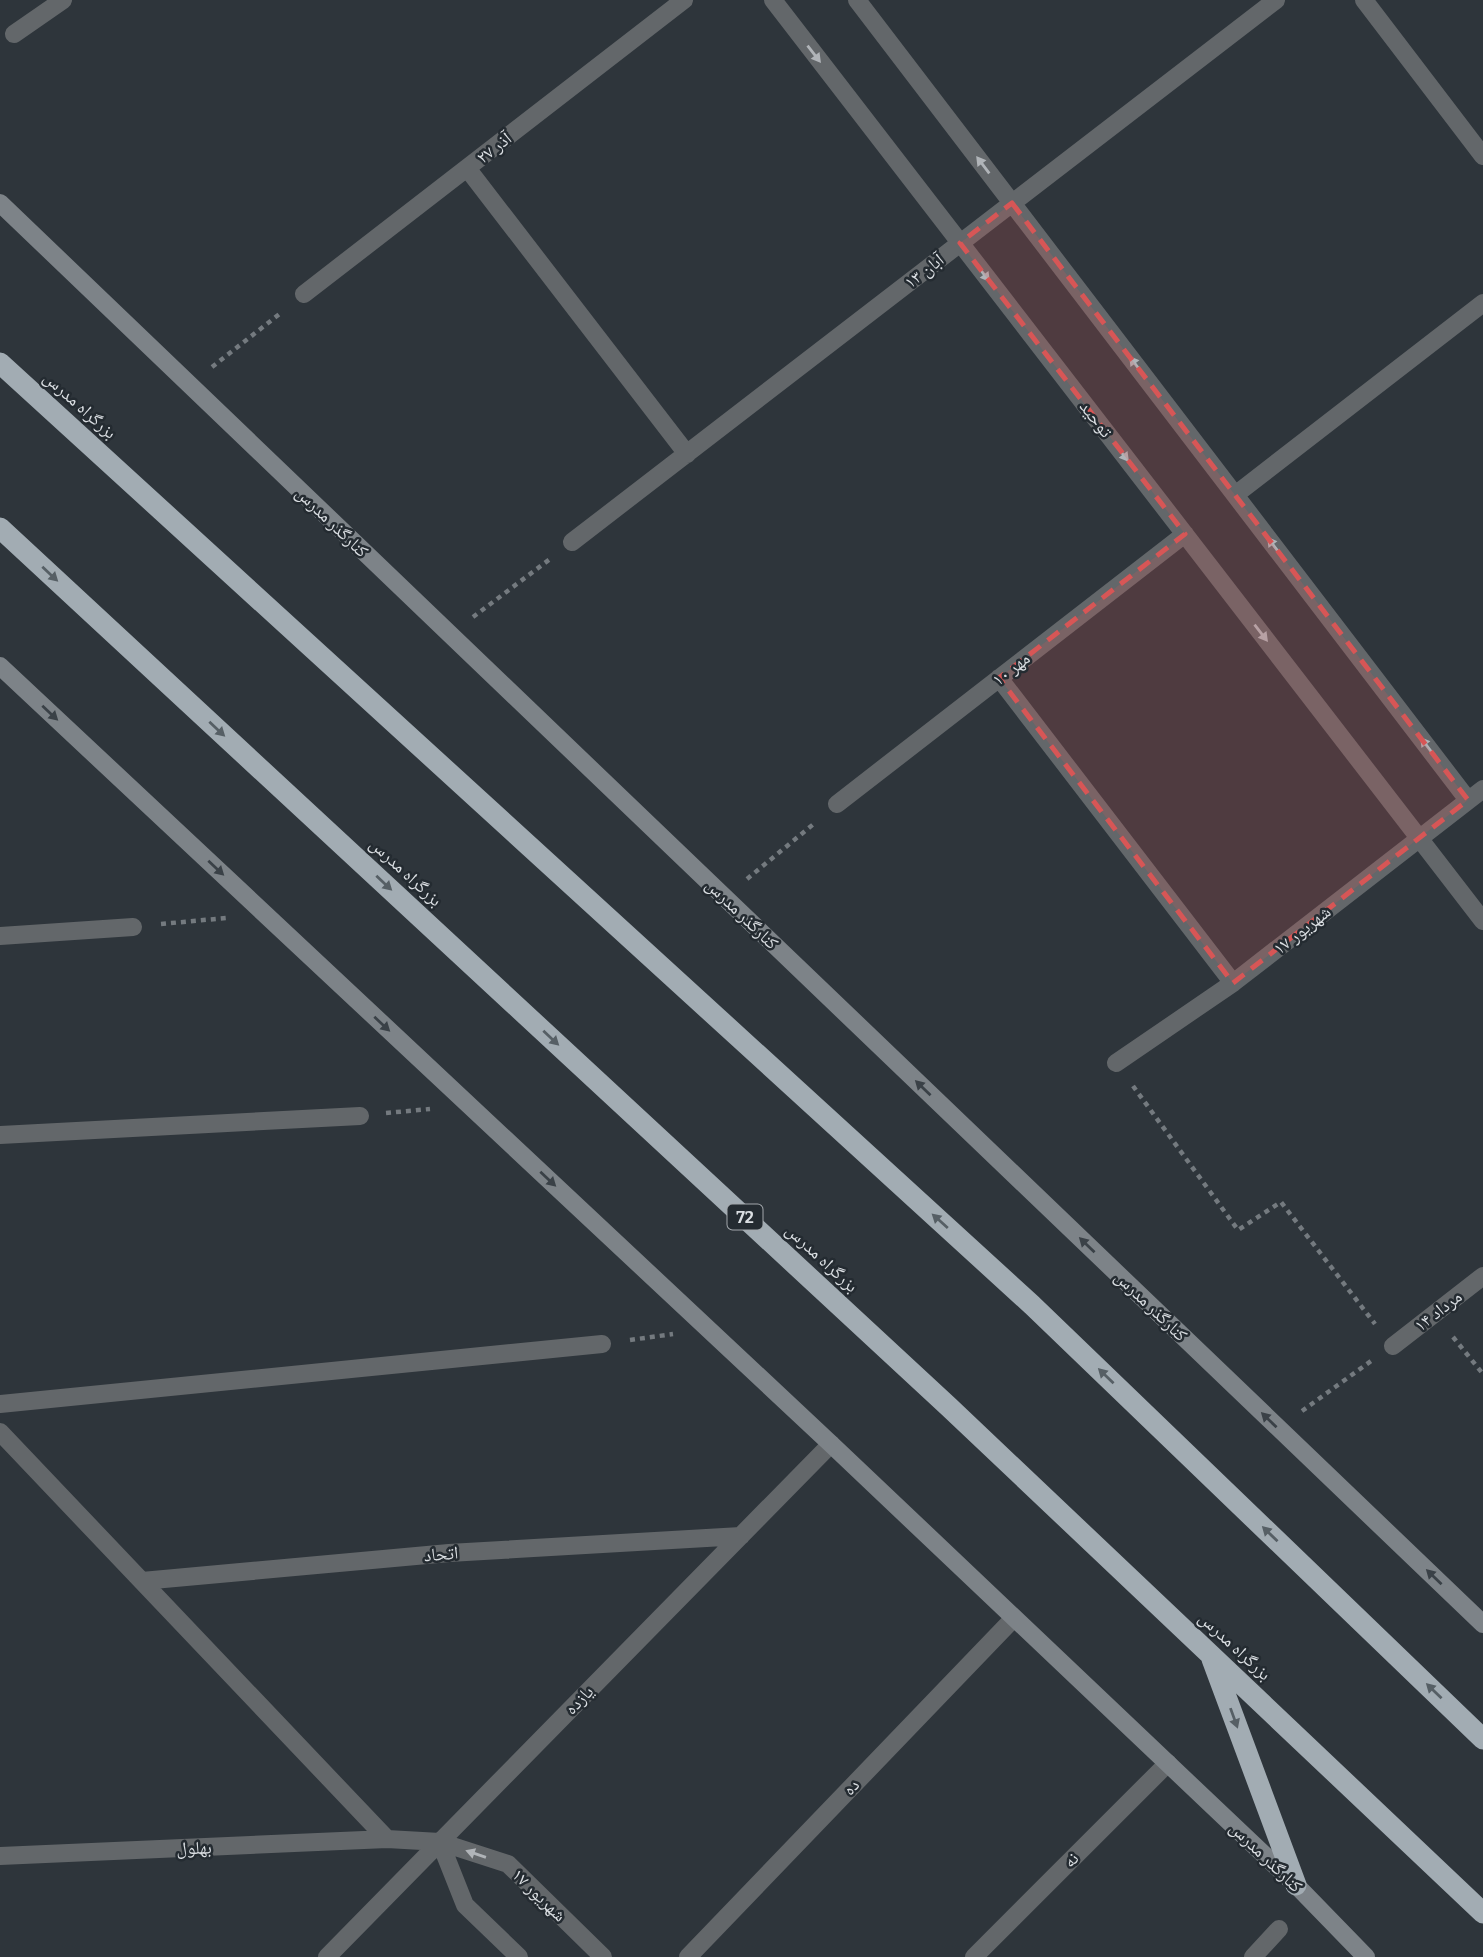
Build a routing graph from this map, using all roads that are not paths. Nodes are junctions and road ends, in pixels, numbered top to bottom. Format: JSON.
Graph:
{"nodes":[{"id":1,"x":63,"y":0,"type":"edge"},
{"id":2,"x":684,"y":0,"type":"edge"},
{"id":3,"x":773,"y":0,"type":"edge"},
{"id":4,"x":857,"y":0,"type":"edge"},
{"id":5,"x":1276,"y":0,"type":"edge"},
{"id":6,"x":1364,"y":0,"type":"edge"},
{"id":7,"x":14,"y":34,"type":"dead end"},
{"id":8,"x":1483,"y":156,"type":"edge"},
{"id":9,"x":467,"y":168,"type":"junction"},
{"id":10,"x":0,"y":203,"type":"edge"},
{"id":11,"x":1012,"y":203,"type":"junction"},
{"id":12,"x":960,"y":243,"type":"junction"},
{"id":13,"x":304,"y":295,"type":"road end"},
{"id":14,"x":1483,"y":303,"type":"edge"},
{"id":15,"x":0,"y":363,"type":"edge"},
{"id":16,"x":687,"y":454,"type":"junction"},
{"id":17,"x":1235,"y":495,"type":"junction"},
{"id":18,"x":0,"y":528,"type":"edge"},
{"id":19,"x":1185,"y":534,"type":"junction"},
{"id":20,"x":572,"y":542,"type":"road end"},
{"id":21,"x":0,"y":666,"type":"edge"},
{"id":22,"x":999,"y":678,"type":"junction"},
{"id":23,"x":1483,"y":789,"type":"edge"},
{"id":24,"x":1468,"y":800,"type":"junction"},
{"id":25,"x":837,"y":804,"type":"road end"},
{"id":26,"x":1420,"y":838,"type":"junction"},
{"id":27,"x":1483,"y":922,"type":"edge"},
{"id":28,"x":132,"y":927,"type":"road end"},
{"id":29,"x":0,"y":936,"type":"edge"},
{"id":30,"x":1233,"y":983,"type":"junction"},
{"id":31,"x":1116,"y":1063,"type":"road end"},
{"id":32,"x":360,"y":1116,"type":"road end"},
{"id":33,"x":0,"y":1135,"type":"edge"},
{"id":34,"x":1483,"y":1276,"type":"edge"},
{"id":35,"x":602,"y":1344,"type":"road end"},
{"id":36,"x":1392,"y":1346,"type":"road end"},
{"id":37,"x":0,"y":1404,"type":"edge"},
{"id":38,"x":0,"y":1433,"type":"edge"},
{"id":39,"x":831,"y":1444,"type":"junction"},
{"id":40,"x":741,"y":1536,"type":"junction"},
{"id":41,"x":142,"y":1581,"type":"junction"},
{"id":42,"x":1014,"y":1618,"type":"junction"},
{"id":43,"x":1483,"y":1624,"type":"edge"},
{"id":44,"x":1210,"y":1654,"type":"junction"},
{"id":45,"x":1483,"y":1739,"type":"edge"},
{"id":46,"x":1168,"y":1763,"type":"junction"},
{"id":47,"x":387,"y":1839,"type":"junction"},
{"id":48,"x":440,"y":1842,"type":"junction"},
{"id":49,"x":0,"y":1856,"type":"edge"},
{"id":50,"x":1296,"y":1885,"type":"junction"},
{"id":51,"x":1483,"y":1913,"type":"edge"},
{"id":52,"x":1279,"y":1929,"type":"dead end"},
{"id":53,"x":327,"y":1957,"type":"edge"},
{"id":54,"x":519,"y":1957,"type":"edge"},
{"id":55,"x":603,"y":1957,"type":"edge"},
{"id":56,"x":688,"y":1957,"type":"edge"},
{"id":57,"x":974,"y":1957,"type":"edge"},
{"id":58,"x":1253,"y":1957,"type":"edge"},
{"id":59,"x":1366,"y":1957,"type":"edge"}],
"edges":[{"from":1,"to":7,"type":"street"},
{"from":2,"to":9,"type":"street","name":"۲۷ آذر"},
{"from":3,"to":12,"type":"street","name":"توحید","one_way":true},
{"from":11,"to":4,"type":"street","one_way":true},
{"from":5,"to":11,"type":"street","name":"۱۳ آبان"},
{"from":6,"to":8,"type":"street"},
{"from":9,"to":13,"type":"street","name":"۲۷ آذر"},
{"from":9,"to":16,"type":"street"},
{"from":43,"to":10,"type":"street","name":"کنارگذر مدرس","one_way":true},
{"from":11,"to":12,"type":"street","name":"۱۳ آبان"},
{"from":17,"to":11,"type":"street","one_way":true},
{"from":12,"to":16,"type":"street","name":"۱۳ آبان"},
{"from":12,"to":19,"type":"street","name":"توحید","one_way":true},
{"from":14,"to":17,"type":"street"},
{"from":45,"to":15,"type":"highway","name":"بزرگراه مدرس","one_way":true},
{"from":16,"to":20,"type":"street","name":"۱۳ آبان"},
{"from":24,"to":17,"type":"street","one_way":true},
{"from":18,"to":44,"type":"highway","name":"بزرگراه مدرس","number":"72","one_way":true},
{"from":19,"to":22,"type":"street","name":"۱۰ مهر"},
{"from":19,"to":26,"type":"street","name":"توحید","one_way":true},
{"from":21,"to":39,"type":"street","name":"کنارگذر مدرس","one_way":true},
{"from":22,"to":25,"type":"street","name":"۱۰ مهر"},
{"from":22,"to":30,"type":"street"},
{"from":23,"to":24,"type":"street","name":"۱۷ شهریور"},
{"from":24,"to":26,"type":"street","name":"۱۷ شهریور"},
{"from":26,"to":27,"type":"street","name":"توحید"},
{"from":26,"to":30,"type":"street","name":"۱۷ شهریور"},
{"from":28,"to":29,"type":"street"},
{"from":30,"to":31,"type":"street","name":"۱۷ شهریور"},
{"from":32,"to":33,"type":"street"},
{"from":34,"to":36,"type":"street","name":"۱۴ مرداد"},
{"from":35,"to":37,"type":"street"},
{"from":38,"to":41,"type":"street"},
{"from":39,"to":40,"type":"street","name":"یازده"},
{"from":39,"to":42,"type":"street","name":"کنارگذر مدرس"},
{"from":40,"to":41,"type":"street","name":"اتحاد"},
{"from":40,"to":48,"type":"street","name":"یازده"},
{"from":41,"to":47,"type":"street"},
{"from":42,"to":46,"type":"street","name":"کنارگذر مدرس"},
{"from":42,"to":56,"type":"street","name":"ده"},
{"from":44,"to":50,"type":"highway","one_way":true},
{"from":44,"to":51,"type":"highway","name":"بزرگراه مدرس","number":"72"},
{"from":46,"to":50,"type":"street","name":"کنارگذر مدرس"},
{"from":46,"to":57,"type":"street","name":"نه"},
{"from":47,"to":48,"type":"street","name":"بهلول"},
{"from":47,"to":49,"type":"street","name":"بهلول"},
{"from":48,"to":53,"type":"street","name":"یازده"},
{"from":48,"to":54,"type":"street"},
{"from":55,"to":48,"type":"street","name":"۱۷ شهریور","one_way":true},
{"from":50,"to":59,"type":"street","name":"کنارگذر مدرس"},
{"from":52,"to":58,"type":"street"}]}
